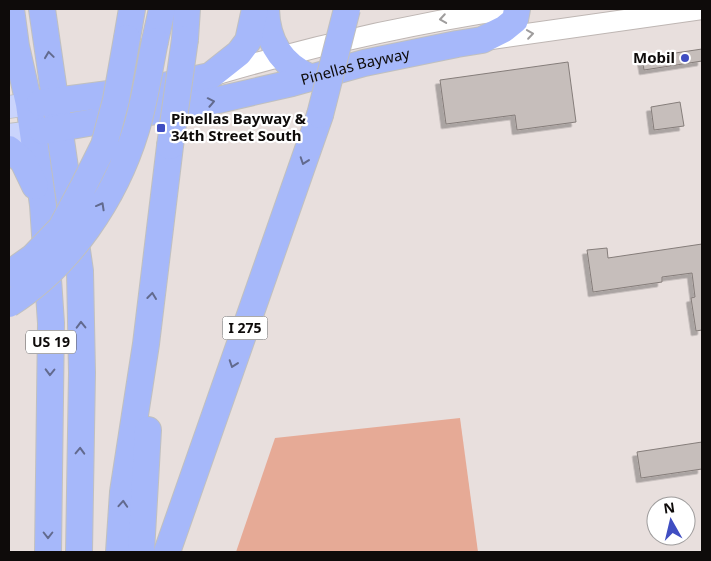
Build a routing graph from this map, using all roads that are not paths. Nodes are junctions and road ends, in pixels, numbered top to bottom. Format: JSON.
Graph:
{"nodes":[{"id":1,"x":11,"y":9,"type":"edge"},
{"id":2,"x":42,"y":9,"type":"edge"},
{"id":3,"x":132,"y":9,"type":"edge"},
{"id":4,"x":162,"y":9,"type":"edge"},
{"id":5,"x":187,"y":9,"type":"edge"},
{"id":6,"x":254,"y":9,"type":"edge"},
{"id":7,"x":266,"y":9,"type":"edge"},
{"id":8,"x":347,"y":9,"type":"edge"},
{"id":9,"x":509,"y":9,"type":"edge"},
{"id":10,"x":517,"y":9,"type":"edge"},
{"id":11,"x":702,"y":9,"type":"edge"},
{"id":12,"x":482,"y":40,"type":"junction"},
{"id":13,"x":16,"y":46,"type":"junction"},
{"id":14,"x":282,"y":56,"type":"junction"},
{"id":15,"x":9,"y":76,"type":"edge"},
{"id":16,"x":210,"y":76,"type":"junction"},
{"id":17,"x":311,"y":78,"type":"junction"},
{"id":18,"x":56,"y":100,"type":"junction"},
{"id":19,"x":19,"y":106,"type":"edge"},
{"id":20,"x":60,"y":128,"type":"junction"},
{"id":21,"x":21,"y":134,"type":"edge"},
{"id":22,"x":9,"y":148,"type":"edge"},
{"id":23,"x":43,"y":205,"type":"junction"},
{"id":24,"x":9,"y":274,"type":"edge"},
{"id":25,"x":9,"y":304,"type":"edge"},
{"id":26,"x":146,"y":344,"type":"junction"},
{"id":27,"x":169,"y":546,"type":"edge"},
{"id":28,"x":48,"y":552,"type":"edge"},
{"id":29,"x":79,"y":552,"type":"edge"},
{"id":30,"x":119,"y":552,"type":"edge"},
{"id":31,"x":141,"y":552,"type":"edge"}],
"edges":[{"from":1,"to":13,"type":"highway","number":"US 19"},
{"from":18,"to":2,"type":"highway","number":"US 19","one_way":true},
{"from":3,"to":24,"type":"highway","bridge":true},
{"from":25,"to":4,"type":"highway","one_way":true,"bridge":true},
{"from":26,"to":5,"type":"highway","one_way":true,"bridge":true},
{"from":6,"to":16,"type":"highway"},
{"from":7,"to":14,"type":"highway"},
{"from":8,"to":27,"type":"highway","number":"I 275","one_way":true,"bridge":true},
{"from":9,"to":14,"type":"main road","name":"Pinellas Bayway","one_way":true},
{"from":10,"to":12,"type":"highway"},
{"from":12,"to":11,"type":"main road","name":"Pinellas Bayway","one_way":true},
{"from":12,"to":17,"type":"highway","name":"Pinellas Bayway"},
{"from":13,"to":15,"type":"highway"},
{"from":13,"to":19,"type":"highway","number":"US 19"},
{"from":14,"to":16,"type":"main road","name":"Pinellas Bayway"},
{"from":14,"to":17,"type":"highway"},
{"from":16,"to":18,"type":"highway","name":"Pinellas Bayway"},
{"from":20,"to":17,"type":"highway","name":"Pinellas Bayway","one_way":true},
{"from":18,"to":19,"type":"highway","name":"Pinellas Bayway"},
{"from":18,"to":20,"type":"highway","number":"US 19"},
{"from":19,"to":21,"type":"highway","number":"US 19"},
{"from":20,"to":21,"type":"highway","name":"Pinellas Bayway"},
{"from":29,"to":20,"type":"highway","number":"US 19","one_way":true},
{"from":21,"to":23,"type":"highway","number":"US 19"},
{"from":22,"to":23,"type":"highway"},
{"from":23,"to":28,"type":"highway","number":"US 19","one_way":true},
{"from":30,"to":26,"type":"highway","one_way":true},
{"from":26,"to":31,"type":"highway"}]}
